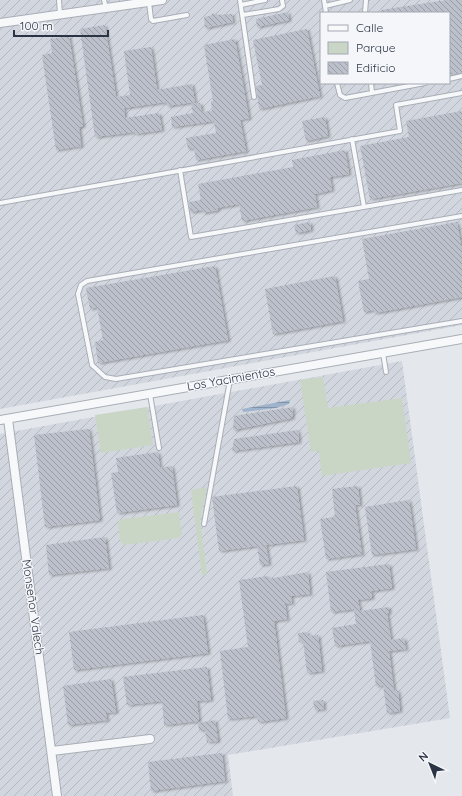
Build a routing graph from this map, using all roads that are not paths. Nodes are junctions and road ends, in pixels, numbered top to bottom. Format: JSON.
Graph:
{"nodes":[{"id":1,"x":59,"y":0,"type":"edge"},
{"id":2,"x":162,"y":0,"type":"edge"},
{"id":3,"x":265,"y":0,"type":"edge"},
{"id":4,"x":282,"y":0,"type":"edge"},
{"id":5,"x":324,"y":0,"type":"edge"},
{"id":6,"x":350,"y":0,"type":"edge"},
{"id":7,"x":366,"y":0,"type":"edge"},
{"id":8,"x":135,"y":2,"type":"edge"},
{"id":9,"x":149,"y":2,"type":"junction"},
{"id":10,"x":240,"y":2,"type":"edge"},
{"id":11,"x":105,"y":4,"type":"edge"},
{"id":12,"x":325,"y":6,"type":"junction"},
{"id":13,"x":326,"y":12,"type":"edge"},
{"id":14,"x":366,"y":12,"type":"edge"},
{"id":15,"x":60,"y":14,"type":"junction"},
{"id":16,"x":187,"y":15,"type":"dead end"},
{"id":17,"x":243,"y":15,"type":"junction"},
{"id":18,"x":0,"y":23,"type":"edge"},
{"id":19,"x":462,"y":76,"type":"edge"},
{"id":20,"x":450,"y":79,"type":"edge"},
{"id":21,"x":337,"y":84,"type":"edge"},
{"id":22,"x":371,"y":84,"type":"edge"},
{"id":23,"x":420,"y":84,"type":"edge"},
{"id":24,"x":372,"y":93,"type":"junction"},
{"id":25,"x":462,"y":93,"type":"edge"},
{"id":26,"x":254,"y":97,"type":"dead end"},
{"id":27,"x":352,"y":139,"type":"junction"},
{"id":28,"x":180,"y":170,"type":"junction"},
{"id":29,"x":462,"y":190,"type":"edge"},
{"id":30,"x":0,"y":203,"type":"edge"},
{"id":31,"x":364,"y":207,"type":"junction"},
{"id":32,"x":462,"y":216,"type":"edge"},
{"id":33,"x":462,"y":320,"type":"edge"},
{"id":34,"x":462,"y":339,"type":"edge"},
{"id":35,"x":383,"y":352,"type":"junction"},
{"id":36,"x":386,"y":372,"type":"dead end"},
{"id":37,"x":230,"y":380,"type":"junction"},
{"id":38,"x":150,"y":394,"type":"junction"},
{"id":39,"x":4,"y":419,"type":"edge"},
{"id":40,"x":159,"y":448,"type":"dead end"},
{"id":41,"x":204,"y":524,"type":"dead end"},
{"id":42,"x":150,"y":739,"type":"dead end"},
{"id":43,"x":52,"y":751,"type":"junction"},
{"id":44,"x":57,"y":796,"type":"edge"}],
"edges":[{"from":1,"to":15,"type":"lane"},
{"from":2,"to":9,"type":"street"},
{"from":3,"to":10,"type":"lane"},
{"from":4,"to":17,"type":"lane"},
{"from":5,"to":12,"type":"lane"},
{"from":6,"to":12,"type":"lane"},
{"from":7,"to":14,"type":"lane"},
{"from":8,"to":9,"type":"street"},
{"from":8,"to":11,"type":"street"},
{"from":9,"to":16,"type":"lane"},
{"from":10,"to":17,"type":"lane"},
{"from":11,"to":15,"type":"street"},
{"from":12,"to":13,"type":"lane"},
{"from":15,"to":18,"type":"street"},
{"from":17,"to":26,"type":"lane"},
{"from":19,"to":20,"type":"lane"},
{"from":21,"to":24,"type":"lane"},
{"from":22,"to":24,"type":"lane"},
{"from":23,"to":24,"type":"lane"},
{"from":25,"to":27,"type":"lane"},
{"from":27,"to":28,"type":"lane"},
{"from":27,"to":31,"type":"lane"},
{"from":28,"to":30,"type":"lane"},
{"from":28,"to":31,"type":"lane"},
{"from":29,"to":31,"type":"lane"},
{"from":32,"to":33,"type":"lane"},
{"from":34,"to":35,"type":"street","name":"Los Yacimientos"},
{"from":35,"to":36,"type":"lane"},
{"from":35,"to":37,"type":"street","name":"Los Yacimientos"},
{"from":37,"to":38,"type":"street","name":"Los Yacimientos"},
{"from":37,"to":41,"type":"lane"},
{"from":38,"to":39,"type":"street","name":"Los Yacimientos"},
{"from":38,"to":40,"type":"lane"},
{"from":39,"to":43,"type":"street","name":"Monseñor Valech"},
{"from":42,"to":43,"type":"street"},
{"from":43,"to":44,"type":"street","name":"Monseñor Valech"}]}
